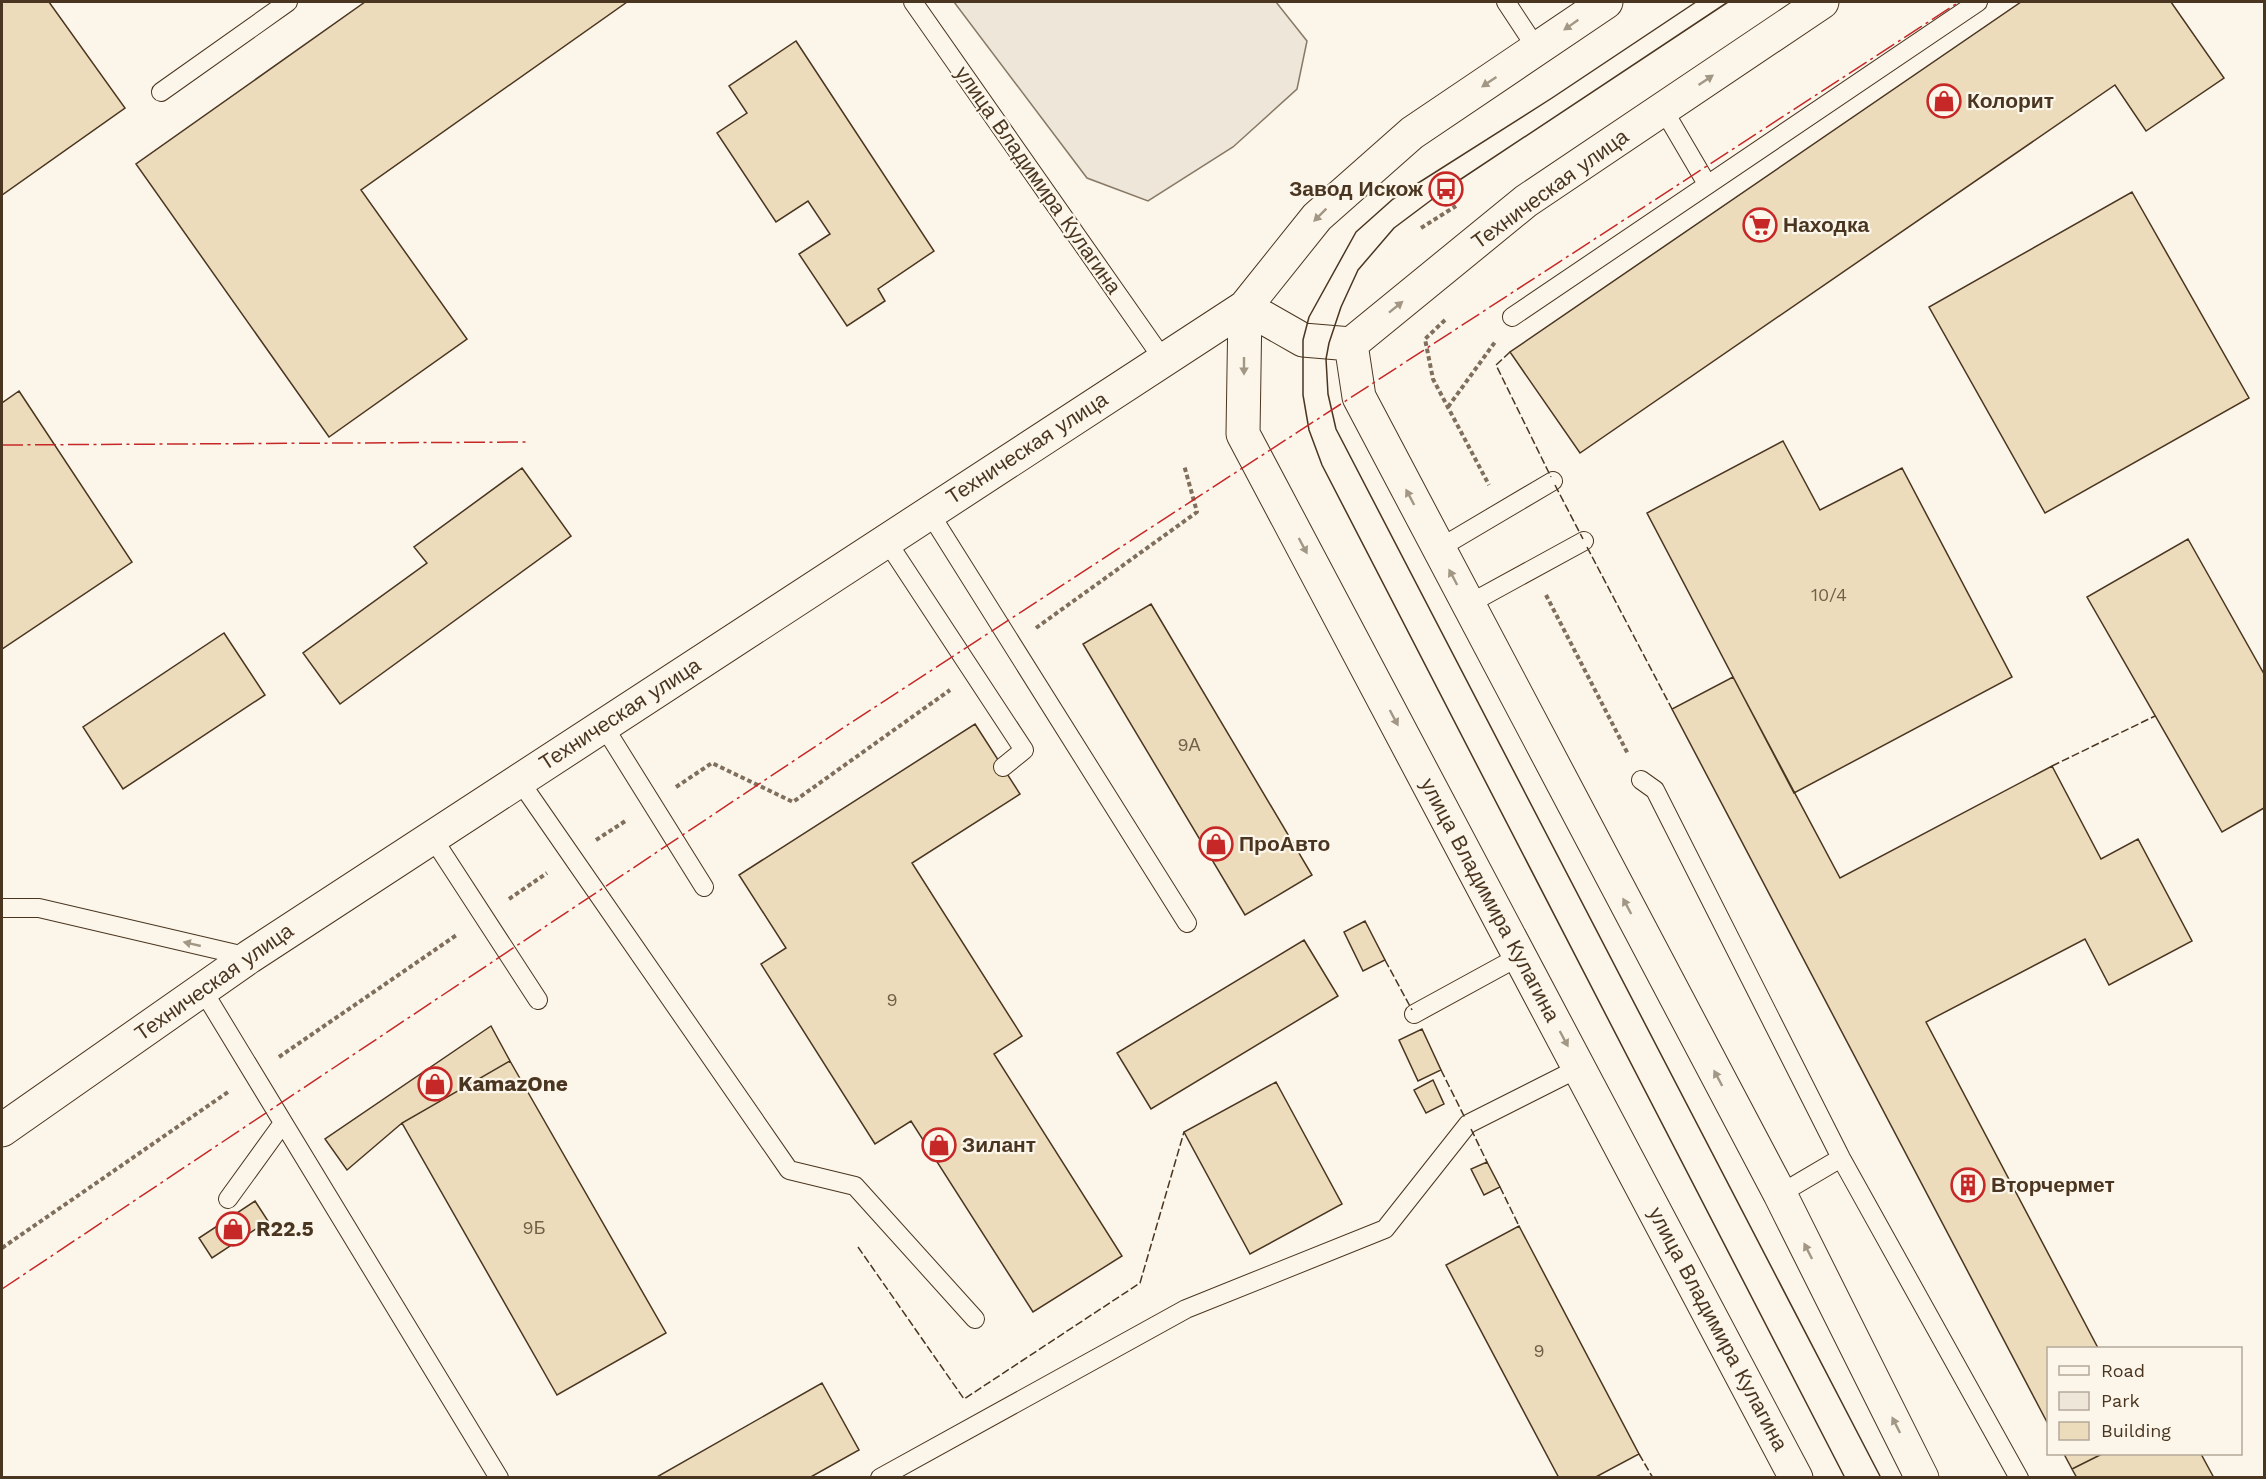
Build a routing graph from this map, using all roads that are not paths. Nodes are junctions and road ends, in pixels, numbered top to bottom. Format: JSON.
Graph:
{"nodes":[{"id":1,"x":288,"y":2,"type":"edge"},
{"id":2,"x":913,"y":2,"type":"edge"},
{"id":3,"x":1506,"y":2,"type":"edge"},
{"id":4,"x":1606,"y":2,"type":"edge"},
{"id":5,"x":1822,"y":2,"type":"edge"},
{"id":6,"x":1978,"y":2,"type":"edge"},
{"id":7,"x":1537,"y":49,"type":"junction"},
{"id":8,"x":161,"y":93,"type":"dead end"},
{"id":9,"x":1662,"y":109,"type":"junction"},
{"id":10,"x":1707,"y":184,"type":"junction"},
{"id":11,"x":1245,"y":307,"type":"junction"},
{"id":12,"x":1512,"y":317,"type":"road end"},
{"id":13,"x":1351,"y":344,"type":"junction"},
{"id":14,"x":1163,"y":359,"type":"junction"},
{"id":15,"x":1553,"y":481,"type":"dead end"},
{"id":16,"x":929,"y":512,"type":"junction"},
{"id":17,"x":885,"y":540,"type":"junction"},
{"id":18,"x":1584,"y":541,"type":"dead end"},
{"id":19,"x":1438,"y":549,"type":"junction"},
{"id":20,"x":1467,"y":605,"type":"junction"},
{"id":21,"x":603,"y":725,"type":"junction"},
{"id":22,"x":1004,"y":767,"type":"dead end"},
{"id":23,"x":519,"y":780,"type":"junction"},
{"id":24,"x":1641,"y":780,"type":"dead end"},
{"id":25,"x":432,"y":837,"type":"junction"},
{"id":26,"x":704,"y":887,"type":"dead end"},
{"id":27,"x":2,"y":908,"type":"edge"},
{"id":28,"x":1187,"y":923,"type":"dead end"},
{"id":29,"x":1520,"y":956,"type":"junction"},
{"id":30,"x":249,"y":957,"type":"junction"},
{"id":31,"x":202,"y":989,"type":"junction"},
{"id":32,"x":538,"y":1000,"type":"dead end"},
{"id":33,"x":1413,"y":1014,"type":"dead end"},
{"id":34,"x":1579,"y":1068,"type":"junction"},
{"id":35,"x":283,"y":1123,"type":"junction"},
{"id":36,"x":2,"y":1131,"type":"edge"},
{"id":37,"x":1841,"y":1158,"type":"junction"},
{"id":38,"x":1780,"y":1194,"type":"junction"},
{"id":39,"x":228,"y":1199,"type":"dead end"},
{"id":40,"x":975,"y":1319,"type":"dead end"},
{"id":41,"x":499,"y":1478,"type":"edge"},
{"id":42,"x":880,"y":1478,"type":"edge"},
{"id":43,"x":1796,"y":1478,"type":"edge"},
{"id":44,"x":1922,"y":1478,"type":"edge"},
{"id":45,"x":2019,"y":1478,"type":"edge"}],
"edges":[{"from":1,"to":8,"type":"lane"},
{"from":2,"to":14,"type":"lane","name":"улица Владимира Кулагина"},
{"from":3,"to":7,"type":"lane"},
{"from":4,"to":7,"type":"main road","name":"Техническая улица","one_way":true},
{"from":9,"to":5,"type":"main road","name":"Техническая улица","one_way":true},
{"from":6,"to":10,"type":"lane"},
{"from":7,"to":11,"type":"main road","name":"Техническая улица","one_way":true},
{"from":9,"to":10,"type":"lane"},
{"from":13,"to":9,"type":"main road","name":"Техническая улица","one_way":true},
{"from":10,"to":12,"type":"lane"},
{"from":11,"to":13,"type":"main road"},
{"from":11,"to":14,"type":"main road","name":"Техническая улица"},
{"from":11,"to":29,"type":"main road","name":"улица Владимира Кулагина","one_way":true},
{"from":19,"to":13,"type":"main road","one_way":true},
{"from":14,"to":16,"type":"main road","name":"Техническая улица"},
{"from":15,"to":19,"type":"lane"},
{"from":16,"to":17,"type":"main road","name":"Техническая улица"},
{"from":16,"to":28,"type":"lane"},
{"from":17,"to":21,"type":"main road","name":"Техническая улица"},
{"from":17,"to":22,"type":"lane"},
{"from":18,"to":20,"type":"lane"},
{"from":20,"to":19,"type":"main road","one_way":true},
{"from":38,"to":20,"type":"main road","one_way":true},
{"from":21,"to":23,"type":"main road","name":"Техническая улица"},
{"from":21,"to":26,"type":"lane"},
{"from":23,"to":25,"type":"main road","name":"Техническая улица"},
{"from":23,"to":40,"type":"lane"},
{"from":24,"to":37,"type":"lane"},
{"from":25,"to":30,"type":"main road","name":"Техническая улица"},
{"from":25,"to":32,"type":"lane"},
{"from":30,"to":27,"type":"lane","one_way":true},
{"from":29,"to":33,"type":"lane"},
{"from":29,"to":34,"type":"main road","name":"улица Владимира Кулагина","one_way":true},
{"from":30,"to":31,"type":"main road","name":"Техническая улица"},
{"from":31,"to":35,"type":"lane"},
{"from":31,"to":36,"type":"main road","name":"Техническая улица"},
{"from":34,"to":42,"type":"lane"},
{"from":34,"to":43,"type":"main road","name":"улица Владимира Кулагина"},
{"from":35,"to":39,"type":"lane"},
{"from":35,"to":41,"type":"lane"},
{"from":37,"to":38,"type":"lane"},
{"from":37,"to":45,"type":"lane"},
{"from":44,"to":38,"type":"main road","one_way":true}]}
